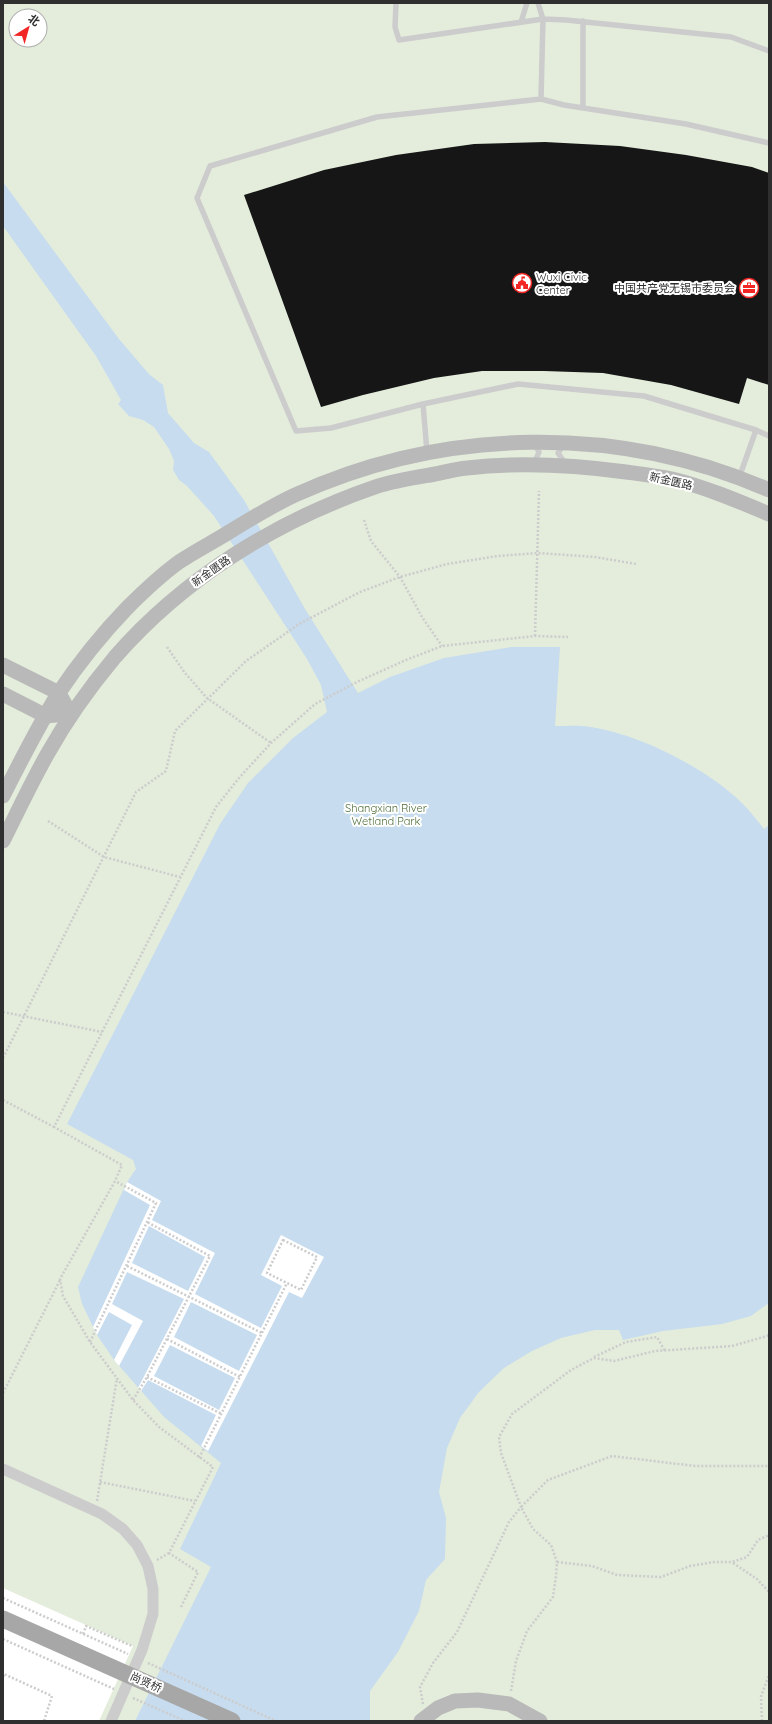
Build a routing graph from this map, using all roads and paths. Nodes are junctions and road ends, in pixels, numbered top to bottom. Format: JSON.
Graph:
{"nodes":[{"id":1,"x":396,"y":3,"type":"edge"},
{"id":2,"x":527,"y":3,"type":"edge"},
{"id":3,"x":538,"y":3,"type":"edge"},
{"id":4,"x":543,"y":19,"type":"junction"},
{"id":5,"x":583,"y":21,"type":"junction"},
{"id":6,"x":522,"y":22,"type":"junction"},
{"id":7,"x":769,"y":51,"type":"edge"},
{"id":8,"x":541,"y":99,"type":"junction"},
{"id":9,"x":583,"y":108,"type":"junction"},
{"id":10,"x":769,"y":143,"type":"edge"},
{"id":11,"x":423,"y":404,"type":"junction"},
{"id":12,"x":756,"y":430,"type":"junction"},
{"id":13,"x":769,"y":436,"type":"edge"},
{"id":14,"x":530,"y":442,"type":"junction"},
{"id":15,"x":569,"y":442,"type":"junction"},
{"id":16,"x":427,"y":452,"type":"junction"},
{"id":17,"x":533,"y":466,"type":"junction"},
{"id":18,"x":569,"y":466,"type":"junction"},
{"id":19,"x":739,"y":479,"type":"junction"},
{"id":20,"x":769,"y":490,"type":"edge"},
{"id":21,"x":539,"y":491,"type":"dead end"},
{"id":22,"x":769,"y":514,"type":"edge"},
{"id":23,"x":364,"y":520,"type":"dead end"},
{"id":24,"x":538,"y":553,"type":"junction"},
{"id":25,"x":636,"y":564,"type":"dead end"},
{"id":26,"x":400,"y":577,"type":"junction"},
{"id":27,"x":534,"y":636,"type":"junction"},
{"id":28,"x":568,"y":637,"type":"dead end"},
{"id":29,"x":442,"y":646,"type":"junction"},
{"id":30,"x":167,"y":647,"type":"dead end"},
{"id":31,"x":3,"y":665,"type":"edge"},
{"id":32,"x":59,"y":693,"type":"junction"},
{"id":33,"x":3,"y":694,"type":"edge"},
{"id":34,"x":207,"y":698,"type":"junction"},
{"id":35,"x":71,"y":715,"type":"junction"},
{"id":36,"x":46,"y":716,"type":"junction"},
{"id":37,"x":270,"y":743,"type":"junction"},
{"id":38,"x":3,"y":796,"type":"edge"},
{"id":39,"x":48,"y":821,"type":"dead end"},
{"id":40,"x":3,"y":841,"type":"edge"},
{"id":41,"x":104,"y":857,"type":"junction"},
{"id":42,"x":180,"y":878,"type":"junction"},
{"id":43,"x":3,"y":1012,"type":"edge"},
{"id":44,"x":24,"y":1016,"type":"junction"},
{"id":45,"x":102,"y":1032,"type":"junction"},
{"id":46,"x":3,"y":1058,"type":"edge"},
{"id":47,"x":3,"y":1100,"type":"edge"},
{"id":48,"x":54,"y":1127,"type":"junction"},
{"id":49,"x":115,"y":1181,"type":"junction"},
{"id":50,"x":147,"y":1222,"type":"junction"},
{"id":51,"x":126,"y":1266,"type":"junction"},
{"id":52,"x":60,"y":1279,"type":"junction"},
{"id":53,"x":287,"y":1283,"type":"junction"},
{"id":54,"x":189,"y":1296,"type":"junction"},
{"id":55,"x":262,"y":1333,"type":"junction"},
{"id":56,"x":769,"y":1334,"type":"edge"},
{"id":57,"x":167,"y":1339,"type":"junction"},
{"id":58,"x":90,"y":1342,"type":"junction"},
{"id":59,"x":665,"y":1351,"type":"junction"},
{"id":60,"x":594,"y":1358,"type":"junction"},
{"id":61,"x":147,"y":1377,"type":"junction"},
{"id":62,"x":240,"y":1377,"type":"junction"},
{"id":63,"x":117,"y":1378,"type":"junction"},
{"id":64,"x":3,"y":1393,"type":"edge"},
{"id":65,"x":133,"y":1400,"type":"junction"},
{"id":66,"x":222,"y":1414,"type":"junction"},
{"id":67,"x":199,"y":1458,"type":"junction"},
{"id":68,"x":769,"y":1466,"type":"edge"},
{"id":69,"x":3,"y":1468,"type":"edge"},
{"id":70,"x":100,"y":1482,"type":"junction"},
{"id":71,"x":195,"y":1501,"type":"junction"},
{"id":72,"x":521,"y":1507,"type":"junction"},
{"id":73,"x":96,"y":1511,"type":"junction"},
{"id":74,"x":769,"y":1535,"type":"edge"},
{"id":75,"x":557,"y":1562,"type":"junction"},
{"id":76,"x":732,"y":1562,"type":"junction"},
{"id":77,"x":769,"y":1592,"type":"edge"},
{"id":78,"x":3,"y":1598,"type":"edge"},
{"id":79,"x":181,"y":1607,"type":"dead end"},
{"id":80,"x":3,"y":1619,"type":"edge"},
{"id":81,"x":83,"y":1634,"type":"junction"},
{"id":82,"x":3,"y":1639,"type":"edge"},
{"id":83,"x":138,"y":1653,"type":"junction"},
{"id":84,"x":51,"y":1661,"type":"dead end"},
{"id":85,"x":147,"y":1663,"type":"dead end"},
{"id":86,"x":769,"y":1675,"type":"edge"},
{"id":87,"x":3,"y":1677,"type":"edge"},
{"id":88,"x":510,"y":1704,"type":"junction"},
{"id":89,"x":423,"y":1720,"type":"edge"},
{"id":90,"x":44,"y":1721,"type":"edge"},
{"id":91,"x":111,"y":1721,"type":"edge"},
{"id":92,"x":232,"y":1721,"type":"edge"},
{"id":93,"x":276,"y":1721,"type":"edge"},
{"id":94,"x":535,"y":1721,"type":"edge"},
{"id":95,"x":540,"y":1721,"type":"edge"},
{"id":96,"x":762,"y":1721,"type":"edge"}],
"edges":[{"from":1,"to":6,"type":"lane"},
{"from":2,"to":6,"type":"lane"},
{"from":3,"to":4,"type":"lane"},
{"from":4,"to":5,"type":"lane"},
{"from":4,"to":6,"type":"lane"},
{"from":4,"to":8,"type":"lane"},
{"from":5,"to":7,"type":"lane"},
{"from":5,"to":9,"type":"lane"},
{"from":8,"to":9,"type":"lane"},
{"from":8,"to":11,"type":"lane"},
{"from":9,"to":10,"type":"lane"},
{"from":11,"to":12,"type":"lane"},
{"from":11,"to":16,"type":"lane"},
{"from":12,"to":13,"type":"lane"},
{"from":12,"to":19,"type":"lane"},
{"from":14,"to":15,"type":"street","name":"新金匮路"},
{"from":14,"to":16,"type":"street","name":"新金匮路"},
{"from":14,"to":17,"type":"lane"},
{"from":15,"to":18,"type":"lane"},
{"from":15,"to":19,"type":"street","name":"新金匮路"},
{"from":16,"to":32,"type":"street","name":"新金匮路"},
{"from":17,"to":18,"type":"street","name":"新金匮路"},
{"from":17,"to":35,"type":"street","name":"新金匮路"},
{"from":18,"to":22,"type":"street","name":"新金匮路"},
{"from":19,"to":20,"type":"street","name":"新金匮路"},
{"from":21,"to":24,"type":"path"},
{"from":23,"to":26,"type":"path"},
{"from":24,"to":25,"type":"path"},
{"from":24,"to":26,"type":"path"},
{"from":24,"to":27,"type":"path"},
{"from":26,"to":29,"type":"path"},
{"from":26,"to":34,"type":"path"},
{"from":27,"to":28,"type":"path"},
{"from":27,"to":29,"type":"path"},
{"from":29,"to":37,"type":"path"},
{"from":30,"to":34,"type":"path"},
{"from":31,"to":32,"type":"street"},
{"from":32,"to":35,"type":"street"},
{"from":32,"to":36,"type":"street","name":"新金匮路"},
{"from":33,"to":36,"type":"street"},
{"from":34,"to":37,"type":"path"},
{"from":34,"to":41,"type":"path"},
{"from":35,"to":36,"type":"street"},
{"from":35,"to":40,"type":"street","name":"新金匮路"},
{"from":36,"to":38,"type":"street","name":"新金匮路"},
{"from":37,"to":42,"type":"path"},
{"from":39,"to":41,"type":"path"},
{"from":41,"to":42,"type":"path"},
{"from":41,"to":44,"type":"path"},
{"from":42,"to":45,"type":"path"},
{"from":43,"to":44,"type":"path"},
{"from":44,"to":45,"type":"path"},
{"from":44,"to":46,"type":"path"},
{"from":45,"to":48,"type":"path"},
{"from":47,"to":48,"type":"path"},
{"from":48,"to":49,"type":"path"},
{"from":49,"to":50,"type":"path"},
{"from":49,"to":52,"type":"path"},
{"from":50,"to":51,"type":"path"},
{"from":50,"to":54,"type":"path"},
{"from":51,"to":54,"type":"path"},
{"from":51,"to":58,"type":"path"},
{"from":52,"to":58,"type":"path"},
{"from":52,"to":64,"type":"path"},
{"from":53,"to":53,"type":"path"},
{"from":53,"to":55,"type":"path"},
{"from":54,"to":55,"type":"path"},
{"from":54,"to":57,"type":"path"},
{"from":55,"to":62,"type":"path"},
{"from":56,"to":59,"type":"path"},
{"from":57,"to":61,"type":"path"},
{"from":57,"to":62,"type":"path"},
{"from":58,"to":63,"type":"path"},
{"from":59,"to":60,"type":"path"},
{"from":59,"to":60,"type":"path"},
{"from":60,"to":72,"type":"path"},
{"from":61,"to":65,"type":"path"},
{"from":61,"to":66,"type":"path"},
{"from":62,"to":66,"type":"path"},
{"from":63,"to":65,"type":"path"},
{"from":63,"to":70,"type":"path"},
{"from":65,"to":67,"type":"path"},
{"from":66,"to":67,"type":"path"},
{"from":67,"to":71,"type":"path"},
{"from":68,"to":72,"type":"path"},
{"from":69,"to":73,"type":"street"},
{"from":70,"to":71,"type":"path"},
{"from":70,"to":73,"type":"path"},
{"from":71,"to":79,"type":"path"},
{"from":72,"to":75,"type":"path"},
{"from":72,"to":89,"type":"path"},
{"from":73,"to":83,"type":"street"},
{"from":74,"to":76,"type":"path"},
{"from":75,"to":76,"type":"path"},
{"from":75,"to":88,"type":"path"},
{"from":76,"to":77,"type":"path"},
{"from":78,"to":81,"type":"path"},
{"from":80,"to":92,"type":"main road","name":"尚贤桥"},
{"from":81,"to":83,"type":"path"},
{"from":81,"to":83,"type":"path"},
{"from":82,"to":84,"type":"path"},
{"from":83,"to":91,"type":"street"},
{"from":85,"to":93,"type":"path"},
{"from":86,"to":96,"type":"path"},
{"from":87,"to":90,"type":"path"},
{"from":88,"to":89,"type":"street"},
{"from":88,"to":95,"type":"street"},
{"from":89,"to":94,"type":"street"}]}
